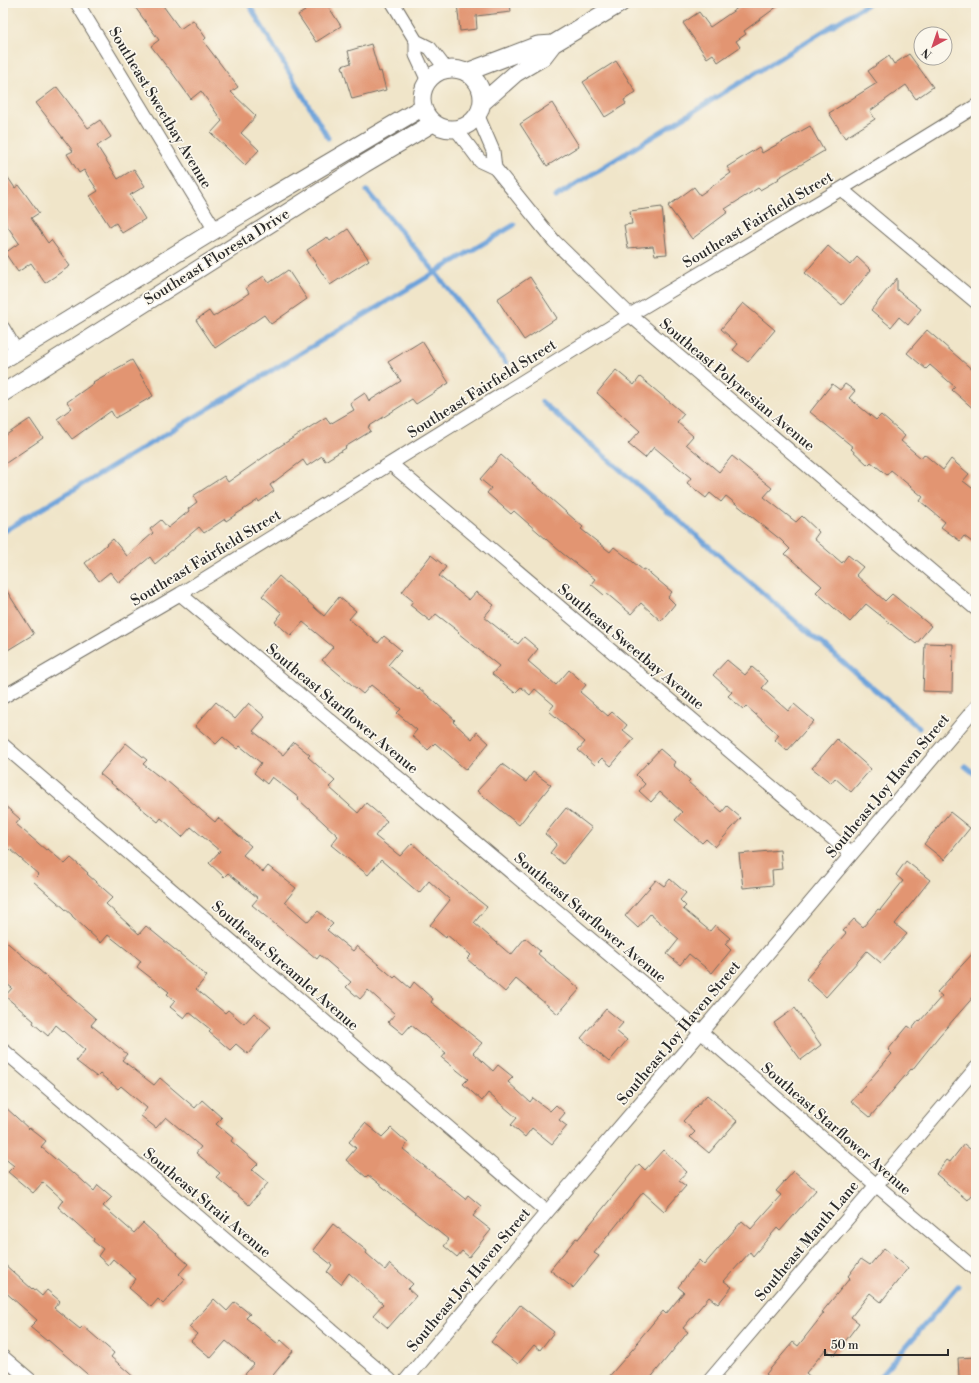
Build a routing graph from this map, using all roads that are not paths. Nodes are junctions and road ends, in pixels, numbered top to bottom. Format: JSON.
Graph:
{"nodes":[{"id":1,"x":77,"y":3,"type":"edge"},
{"id":2,"x":393,"y":3,"type":"edge"},
{"id":3,"x":621,"y":3,"type":"edge"},
{"id":4,"x":416,"y":41,"type":"junction"},
{"id":5,"x":553,"y":44,"type":"junction"},
{"id":6,"x":446,"y":69,"type":"junction"},
{"id":7,"x":467,"y":72,"type":"junction"},
{"id":8,"x":428,"y":81,"type":"junction"},
{"id":9,"x":976,"y":106,"type":"edge"},
{"id":10,"x":423,"y":107,"type":"junction"},
{"id":11,"x":480,"y":109,"type":"junction"},
{"id":12,"x":433,"y":123,"type":"junction"},
{"id":13,"x":456,"y":129,"type":"junction"},
{"id":14,"x":495,"y":168,"type":"junction"},
{"id":15,"x":841,"y":189,"type":"junction"},
{"id":16,"x":215,"y":230,"type":"junction"},
{"id":17,"x":976,"y":302,"type":"edge"},
{"id":18,"x":630,"y":315,"type":"junction"},
{"id":19,"x":3,"y":328,"type":"edge"},
{"id":20,"x":10,"y":356,"type":"edge"},
{"id":21,"x":3,"y":393,"type":"edge"},
{"id":22,"x":391,"y":464,"type":"junction"},
{"id":23,"x":180,"y":594,"type":"junction"},
{"id":24,"x":976,"y":609,"type":"edge"},
{"id":25,"x":3,"y":697,"type":"edge"},
{"id":26,"x":976,"y":707,"type":"edge"},
{"id":27,"x":3,"y":745,"type":"edge"},
{"id":28,"x":851,"y":854,"type":"junction"},
{"id":29,"x":701,"y":1032,"type":"junction"},
{"id":30,"x":3,"y":1050,"type":"edge"},
{"id":31,"x":976,"y":1068,"type":"edge"},
{"id":32,"x":876,"y":1185,"type":"junction"},
{"id":33,"x":547,"y":1212,"type":"junction"},
{"id":34,"x":976,"y":1270,"type":"edge"},
{"id":35,"x":3,"y":1357,"type":"edge"},
{"id":36,"x":30,"y":1380,"type":"edge"},
{"id":37,"x":390,"y":1380,"type":"edge"},
{"id":38,"x":406,"y":1380,"type":"edge"},
{"id":39,"x":710,"y":1380,"type":"edge"}],
"edges":[{"from":1,"to":16,"type":"street","name":"Southeast Sweetbay Avenue"},
{"from":2,"to":4,"type":"street"},
{"from":3,"to":5,"type":"street"},
{"from":4,"to":6,"type":"street"},
{"from":4,"to":8,"type":"street"},
{"from":5,"to":7,"type":"street"},
{"from":5,"to":11,"type":"street"},
{"from":6,"to":7,"type":"street"},
{"from":6,"to":8,"type":"street"},
{"from":7,"to":11,"type":"street"},
{"from":8,"to":10,"type":"street"},
{"from":9,"to":15,"type":"street","name":"Southeast Fairfield Street"},
{"from":10,"to":12,"type":"street"},
{"from":10,"to":16,"type":"street","name":"Southeast Floresta Drive"},
{"from":11,"to":13,"type":"street"},
{"from":11,"to":14,"type":"street","name":"Southeast Polynesian Avenue"},
{"from":12,"to":13,"type":"street"},
{"from":12,"to":21,"type":"street","name":"Southeast Floresta Drive"},
{"from":13,"to":14,"type":"street","name":"Southeast Polynesian Avenue"},
{"from":14,"to":18,"type":"street","name":"Southeast Polynesian Avenue"},
{"from":15,"to":17,"type":"street"},
{"from":15,"to":18,"type":"street","name":"Southeast Fairfield Street"},
{"from":16,"to":20,"type":"street","name":"Southeast Floresta Drive"},
{"from":18,"to":22,"type":"street","name":"Southeast Fairfield Street"},
{"from":18,"to":24,"type":"street","name":"Southeast Polynesian Avenue"},
{"from":19,"to":20,"type":"street"},
{"from":22,"to":23,"type":"street","name":"Southeast Fairfield Street"},
{"from":22,"to":28,"type":"street","name":"Southeast Sweetbay Avenue"},
{"from":23,"to":25,"type":"street","name":"Southeast Fairfield Street"},
{"from":23,"to":29,"type":"street","name":"Southeast Starflower Avenue"},
{"from":26,"to":28,"type":"street","name":"Southeast Joy Haven Street"},
{"from":27,"to":33,"type":"street","name":"Southeast Streamlet Avenue"},
{"from":28,"to":29,"type":"street","name":"Southeast Joy Haven Street"},
{"from":29,"to":32,"type":"street","name":"Southeast Starflower Avenue"},
{"from":29,"to":33,"type":"street","name":"Southeast Joy Haven Street"},
{"from":30,"to":37,"type":"street","name":"Southeast Strait Avenue"},
{"from":31,"to":32,"type":"street","name":"Southeast Manth Lane"},
{"from":32,"to":34,"type":"street","name":"Southeast Starflower Avenue"},
{"from":32,"to":39,"type":"street","name":"Southeast Manth Lane"},
{"from":33,"to":38,"type":"street","name":"Southeast Joy Haven Street"},
{"from":35,"to":36,"type":"street"}]}
